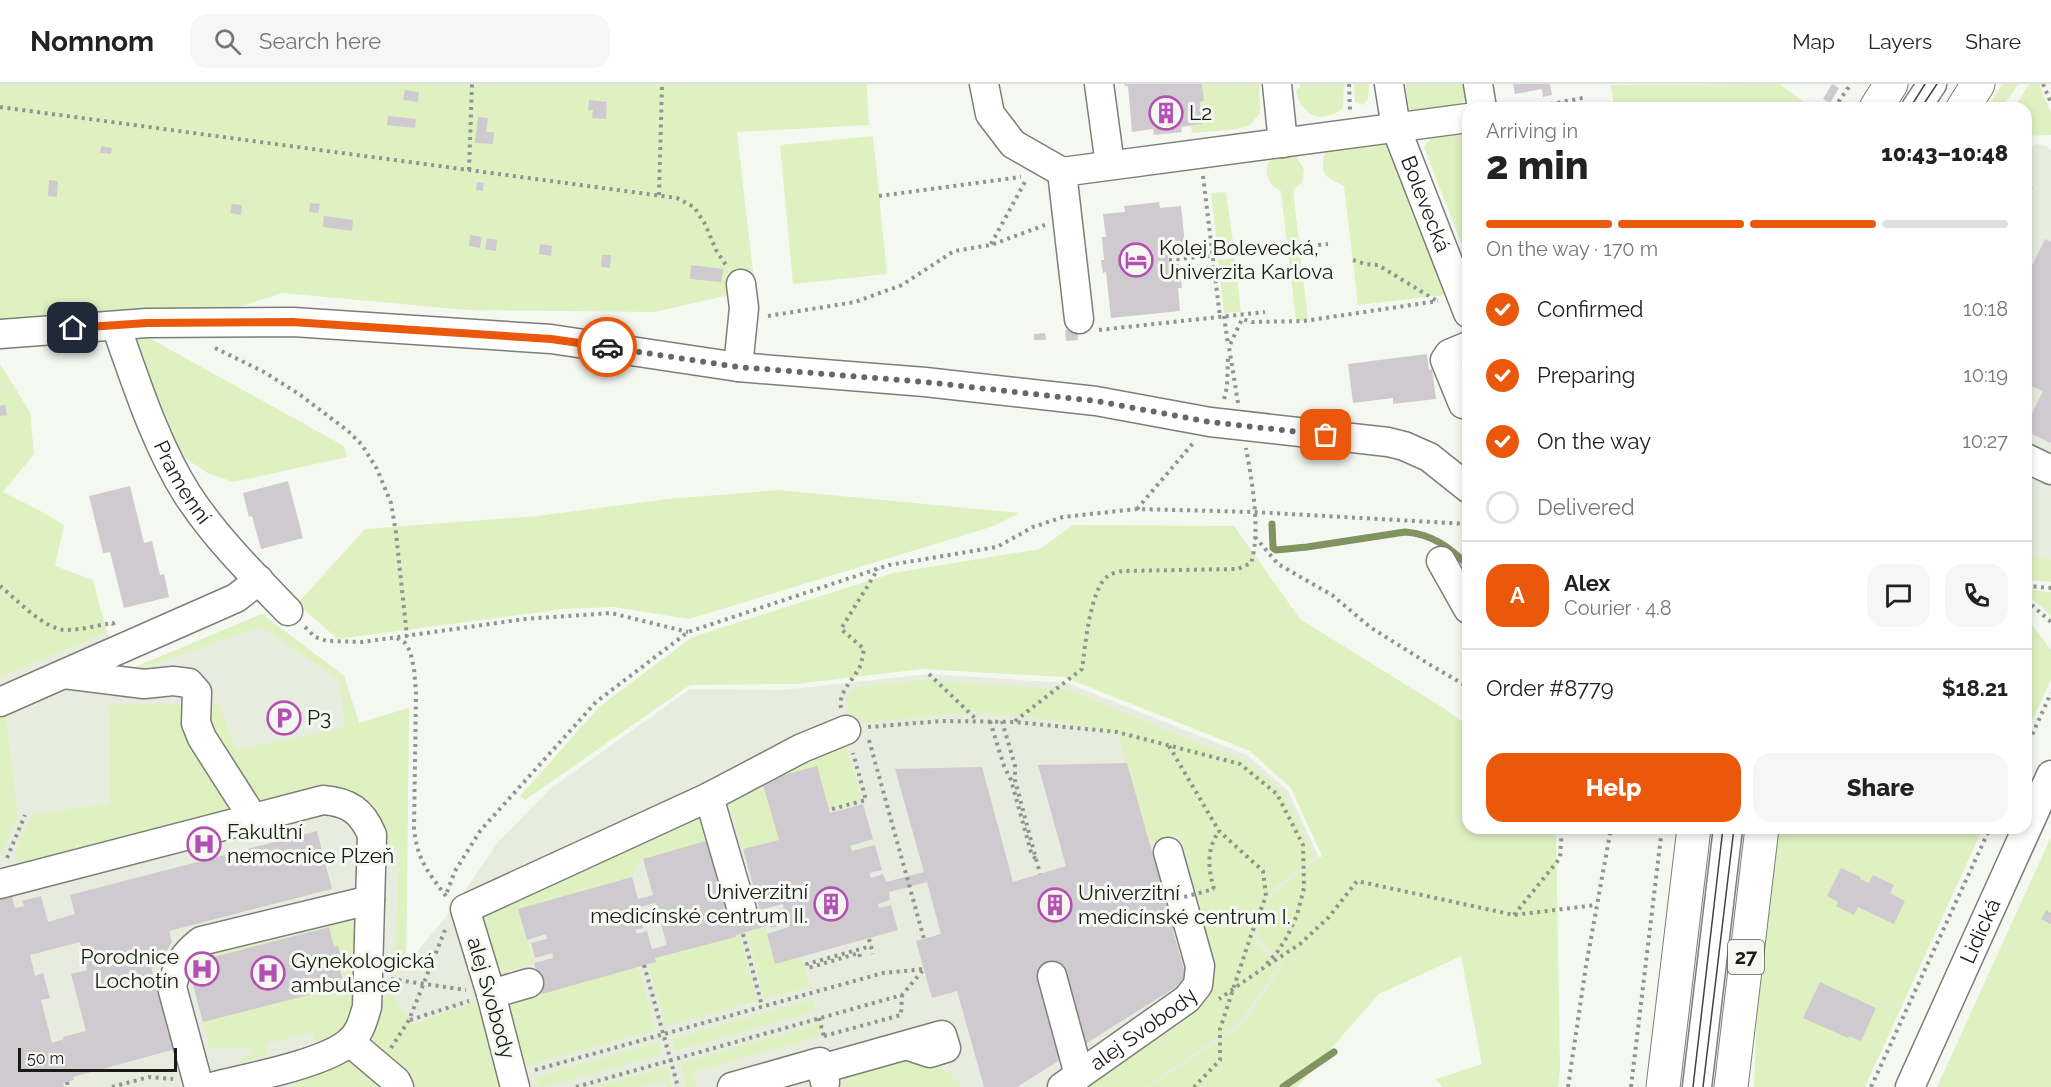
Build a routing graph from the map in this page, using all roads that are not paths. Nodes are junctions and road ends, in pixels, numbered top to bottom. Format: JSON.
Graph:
{"nodes":[{"id":1,"x":984,"y":84,"type":"edge"},
{"id":2,"x":1277,"y":84,"type":"edge"},
{"id":3,"x":1389,"y":84,"type":"edge"},
{"id":4,"x":1478,"y":84,"type":"edge"},
{"id":5,"x":1891,"y":84,"type":"edge"},
{"id":6,"x":1932,"y":84,"type":"edge"},
{"id":7,"x":1978,"y":84,"type":"edge"},
{"id":8,"x":1108,"y":94,"type":"edge"},
{"id":9,"x":1481,"y":102,"type":"edge"},
{"id":10,"x":1880,"y":102,"type":"edge"},
{"id":11,"x":1920,"y":102,"type":"edge"},
{"id":12,"x":1967,"y":102,"type":"edge"},
{"id":13,"x":1462,"y":119,"type":"edge"},
{"id":14,"x":1396,"y":128,"type":"junction"},
{"id":15,"x":1283,"y":143,"type":"junction"},
{"id":16,"x":1110,"y":165,"type":"junction"},
{"id":17,"x":1062,"y":172,"type":"junction"},
{"id":18,"x":741,"y":284,"type":"road end"},
{"id":19,"x":1078,"y":306,"type":"road end"},
{"id":20,"x":1457,"y":310,"type":"edge"},
{"id":21,"x":116,"y":326,"type":"junction"},
{"id":22,"x":0,"y":334,"type":"edge"},
{"id":23,"x":1462,"y":349,"type":"edge"},
{"id":24,"x":738,"y":367,"type":"junction"},
{"id":25,"x":1462,"y":404,"type":"dead end"},
{"id":26,"x":2032,"y":461,"type":"edge"},
{"id":27,"x":2051,"y":470,"type":"edge"},
{"id":28,"x":1462,"y":483,"type":"edge"},
{"id":29,"x":1441,"y":561,"type":"dead end"},
{"id":30,"x":258,"y":580,"type":"junction"},
{"id":31,"x":1462,"y":598,"type":"edge"},
{"id":32,"x":288,"y":611,"type":"road end"},
{"id":33,"x":64,"y":674,"type":"junction"},
{"id":34,"x":0,"y":702,"type":"edge"},
{"id":35,"x":850,"y":722,"type":"road end"},
{"id":36,"x":2051,"y":775,"type":"edge"},
{"id":37,"x":709,"y":797,"type":"junction"},
{"id":38,"x":2032,"y":817,"type":"edge"},
{"id":39,"x":254,"y":818,"type":"junction"},
{"id":40,"x":1693,"y":834,"type":"edge"},
{"id":41,"x":1727,"y":834,"type":"edge"},
{"id":42,"x":1761,"y":834,"type":"edge"},
{"id":43,"x":2024,"y":834,"type":"edge"},
{"id":44,"x":1168,"y":852,"type":"dead end"},
{"id":45,"x":4,"y":873,"type":"edge"},
{"id":46,"x":370,"y":900,"type":"junction"},
{"id":47,"x":742,"y":921,"type":"road end"},
{"id":48,"x":1052,"y":975,"type":"dead end"},
{"id":49,"x":529,"y":983,"type":"dead end"},
{"id":50,"x":491,"y":994,"type":"junction"},
{"id":51,"x":350,"y":1042,"type":"junction"},
{"id":52,"x":906,"y":1045,"type":"dead end"},
{"id":53,"x":824,"y":1078,"type":"edge"},
{"id":54,"x":278,"y":1079,"type":"edge"},
{"id":55,"x":521,"y":1080,"type":"edge"},
{"id":56,"x":1071,"y":1081,"type":"edge"},
{"id":57,"x":199,"y":1087,"type":"edge"},
{"id":58,"x":212,"y":1087,"type":"edge"},
{"id":59,"x":399,"y":1087,"type":"edge"},
{"id":60,"x":732,"y":1087,"type":"edge"},
{"id":61,"x":1663,"y":1087,"type":"edge"},
{"id":62,"x":1697,"y":1087,"type":"edge"},
{"id":63,"x":1731,"y":1087,"type":"edge"},
{"id":64,"x":1910,"y":1087,"type":"edge"}],
"edges":[{"from":1,"to":17,"type":"street"},
{"from":2,"to":15,"type":"street"},
{"from":3,"to":14,"type":"street","name":"Bolevecká"},
{"from":4,"to":9,"type":"street"},
{"from":5,"to":10,"type":"main road"},
{"from":6,"to":11,"type":"street"},
{"from":7,"to":12,"type":"main road"},
{"from":8,"to":16,"type":"street"},
{"from":13,"to":14,"type":"street","name":"Bolevecká"},
{"from":14,"to":15,"type":"street"},
{"from":14,"to":20,"type":"street","name":"Bolevecká"},
{"from":15,"to":16,"type":"street"},
{"from":16,"to":17,"type":"street"},
{"from":17,"to":19,"type":"street"},
{"from":18,"to":24,"type":"street"},
{"from":21,"to":22,"type":"street"},
{"from":21,"to":24,"type":"street"},
{"from":21,"to":30,"type":"street","name":"Pramenní"},
{"from":23,"to":25,"type":"street"},
{"from":24,"to":28,"type":"street"},
{"from":26,"to":27,"type":"street"},
{"from":29,"to":31,"type":"street"},
{"from":30,"to":32,"type":"street","name":"Pramenní"},
{"from":30,"to":33,"type":"street"},
{"from":33,"to":34,"type":"street"},
{"from":33,"to":39,"type":"street"},
{"from":35,"to":37,"type":"street"},
{"from":36,"to":38,"type":"street","name":"Lidická"},
{"from":37,"to":47,"type":"street"},
{"from":37,"to":50,"type":"street","name":"alej Svobody"},
{"from":39,"to":45,"type":"street"},
{"from":39,"to":46,"type":"street"},
{"from":40,"to":61,"type":"main road"},
{"from":41,"to":62,"type":"street"},
{"from":42,"to":63,"type":"main road","number":"27"},
{"from":43,"to":64,"type":"street","name":"Lidická"},
{"from":44,"to":56,"type":"street","name":"alej Svobody"},
{"from":46,"to":51,"type":"street"},
{"from":46,"to":57,"type":"street"},
{"from":48,"to":56,"type":"street"},
{"from":49,"to":50,"type":"street"},
{"from":50,"to":55,"type":"street","name":"alej Svobody"},
{"from":51,"to":54,"type":"street"},
{"from":51,"to":59,"type":"street"},
{"from":52,"to":53,"type":"street"},
{"from":53,"to":60,"type":"street"},
{"from":54,"to":58,"type":"street"}]}
